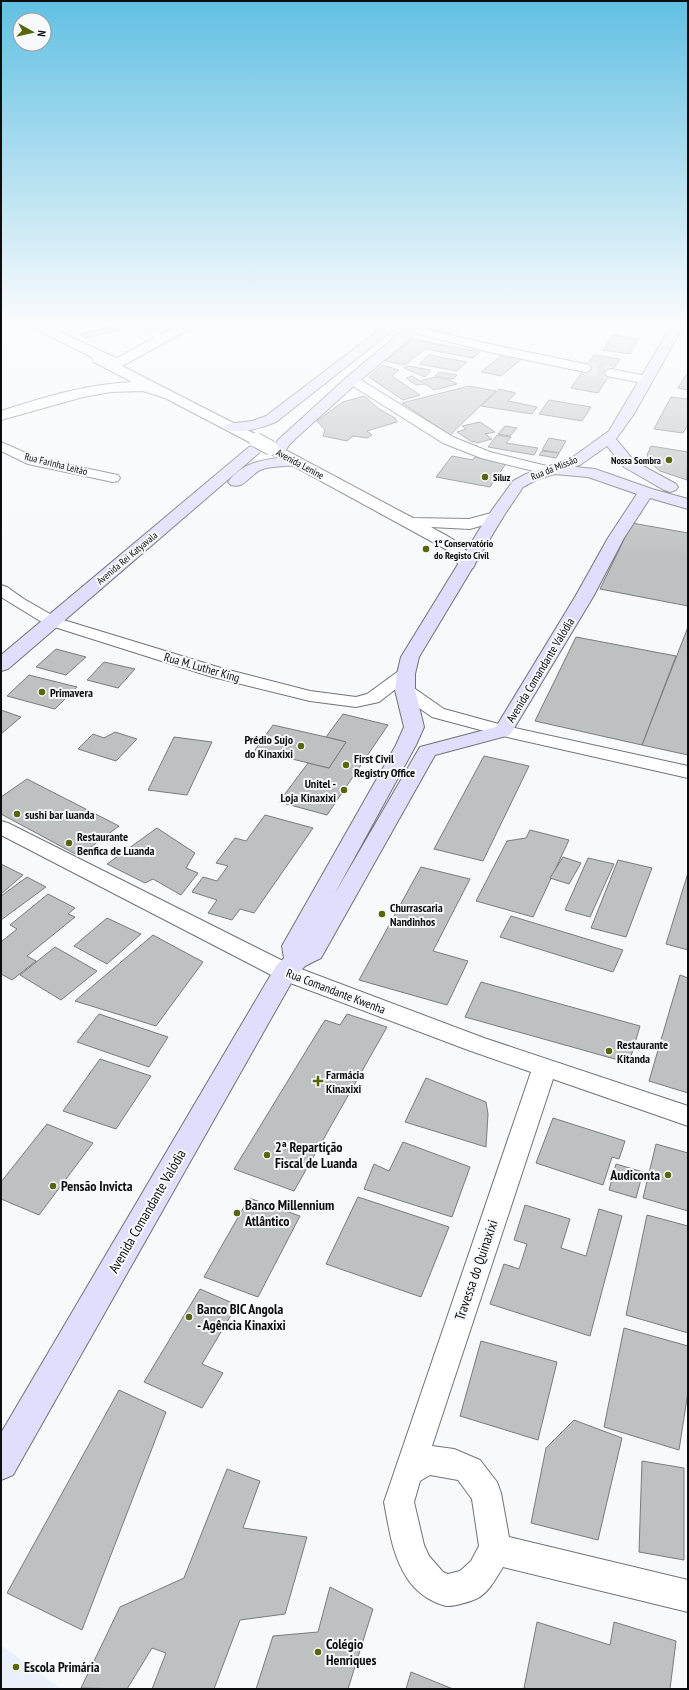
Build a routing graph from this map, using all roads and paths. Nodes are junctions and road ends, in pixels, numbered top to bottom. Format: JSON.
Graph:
{"nodes":[{"id":1,"x":46,"y":402,"type":"edge"},
{"id":2,"x":183,"y":402,"type":"edge"},
{"id":3,"x":294,"y":402,"type":"edge"},
{"id":4,"x":317,"y":402,"type":"edge"},
{"id":5,"x":328,"y":402,"type":"edge"},
{"id":6,"x":387,"y":402,"type":"edge"},
{"id":7,"x":634,"y":402,"type":"edge"},
{"id":8,"x":1,"y":416,"type":"edge"},
{"id":9,"x":231,"y":427,"type":"junction"},
{"id":10,"x":612,"y":438,"type":"junction"},
{"id":11,"x":266,"y":445,"type":"junction"},
{"id":12,"x":1,"y":446,"type":"edge"},
{"id":13,"x":296,"y":461,"type":"junction"},
{"id":14,"x":550,"y":471,"type":"junction"},
{"id":15,"x":113,"y":478,"type":"dead end"},
{"id":16,"x":644,"y":490,"type":"junction"},
{"id":17,"x":688,"y":493,"type":"edge"},
{"id":18,"x":509,"y":495,"type":"joint"},
{"id":19,"x":688,"y":504,"type":"edge"},
{"id":20,"x":495,"y":517,"type":"junction"},
{"id":21,"x":410,"y":522,"type":"junction"},
{"id":22,"x":131,"y":555,"type":"junction"},
{"id":23,"x":467,"y":564,"type":"junction"},
{"id":24,"x":1,"y":590,"type":"edge"},
{"id":25,"x":51,"y":621,"type":"junction"},
{"id":26,"x":1,"y":665,"type":"edge"},
{"id":27,"x":405,"y":682,"type":"junction"},
{"id":28,"x":503,"y":732,"type":"junction"},
{"id":29,"x":688,"y":772,"type":"edge"},
{"id":30,"x":1,"y":827,"type":"edge"},
{"id":31,"x":291,"y":966,"type":"junction"},
{"id":32,"x":545,"y":1067,"type":"junction"},
{"id":33,"x":688,"y":1116,"type":"edge"},
{"id":34,"x":1,"y":1464,"type":"edge"},
{"id":35,"x":408,"y":1472,"type":"junction"},
{"id":36,"x":495,"y":1549,"type":"junction"},
{"id":37,"x":688,"y":1596,"type":"edge"}],
"edges":[{"from":1,"to":8,"type":"street"},
{"from":2,"to":9,"type":"street","name":"Avenida Lenine"},
{"from":3,"to":9,"type":"main road"},
{"from":4,"to":11,"type":"main road"},
{"from":5,"to":11,"type":"main road"},
{"from":6,"to":14,"type":"street"},
{"from":7,"to":10,"type":"main road","name":"Rua da Missão"},
{"from":9,"to":11,"type":"street","name":"Avenida Lenine"},
{"from":9,"to":22,"type":"main road"},
{"from":10,"to":14,"type":"main road","name":"Rua da Missão"},
{"from":10,"to":16,"type":"main road"},
{"from":10,"to":17,"type":"main road"},
{"from":11,"to":13,"type":"street","name":"Avenida Lenine"},
{"from":11,"to":22,"type":"main road","name":"Avenida Rei Katyavala"},
{"from":12,"to":15,"type":"street","name":"Rua Farinha Leitào"},
{"from":13,"to":21,"type":"street","name":"Avenida Lenine"},
{"from":13,"to":22,"type":"main road"},
{"from":14,"to":16,"type":"main road"},
{"from":14,"to":18,"type":"main road","name":"Rua da Missão"},
{"from":16,"to":19,"type":"main road"},
{"from":16,"to":28,"type":"main road","name":"Avenida Comandante Valódia"},
{"from":18,"to":20,"type":"main road","name":"Avenida Comandante Valódia"},
{"from":20,"to":21,"type":"street","name":"Avenida Lenine"},
{"from":20,"to":23,"type":"main road","name":"Avenida Comandante Valódia"},
{"from":21,"to":23,"type":"street","name":"Avenida Lenine"},
{"from":22,"to":25,"type":"main road","name":"Avenida Rei Katyavala"},
{"from":23,"to":27,"type":"main road","name":"Avenida Comandante Valódia"},
{"from":24,"to":25,"type":"street","name":"Rua M. Luther King"},
{"from":25,"to":26,"type":"main road","name":"Avenida Rei Katyavala"},
{"from":25,"to":27,"type":"street","name":"Rua M. Luther King"},
{"from":27,"to":28,"type":"street"},
{"from":27,"to":31,"type":"main road","name":"Avenida Comandante Valódia"},
{"from":28,"to":29,"type":"street"},
{"from":28,"to":31,"type":"main road","name":"Avenida Comandante Valódia"},
{"from":30,"to":31,"type":"street","name":"Rua Comandante Kwenha"},
{"from":31,"to":32,"type":"street","name":"Rua Comandante Kwenha"},
{"from":31,"to":34,"type":"main road","name":"Avenida Comandante Valódia"},
{"from":32,"to":33,"type":"street","name":"Rua Comandante Kwenha"},
{"from":32,"to":35,"type":"street","name":"Travessa do Quinaxixi"},
{"from":35,"to":36,"type":"street"},
{"from":35,"to":36,"type":"street"},
{"from":36,"to":37,"type":"street"}]}
